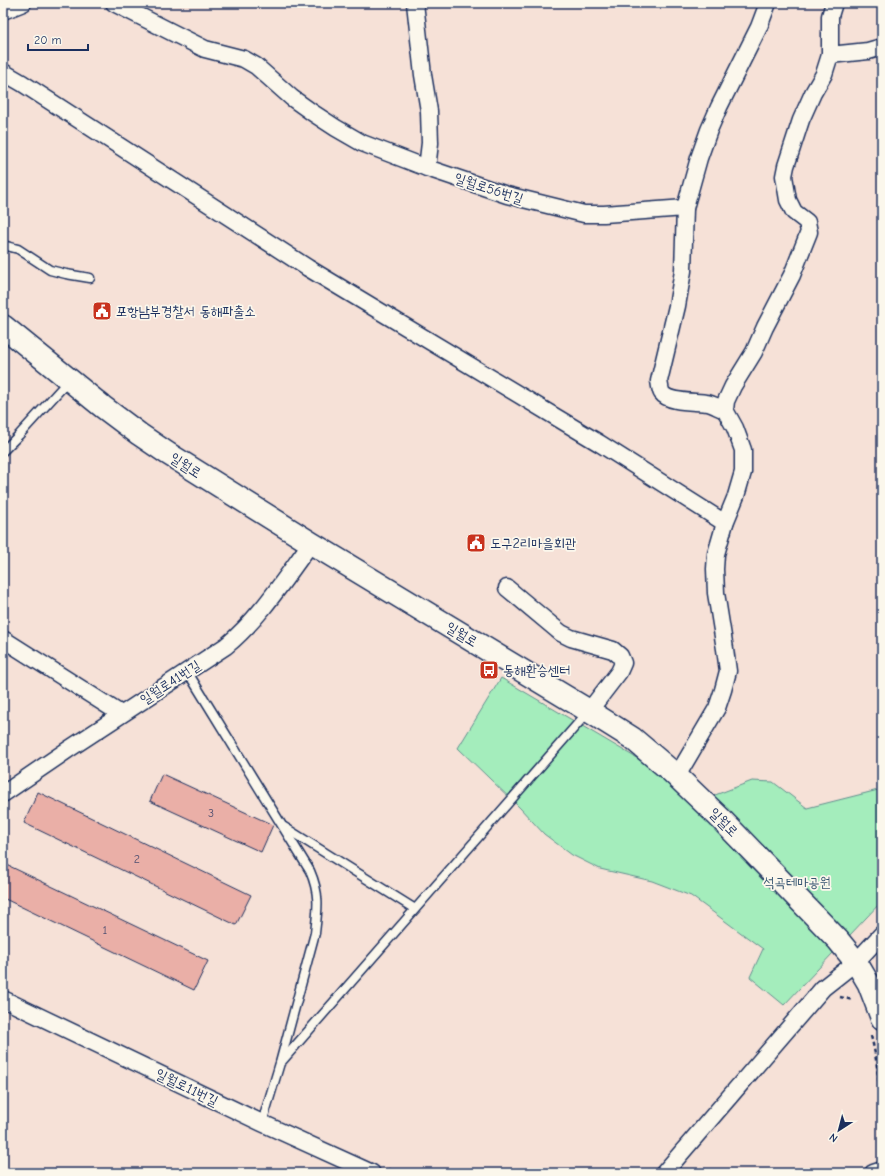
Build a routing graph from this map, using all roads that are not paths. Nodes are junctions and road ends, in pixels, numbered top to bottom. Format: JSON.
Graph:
{"nodes":[{"id":1,"x":23,"y":3,"type":"edge"},
{"id":2,"x":114,"y":3,"type":"edge"},
{"id":3,"x":415,"y":3,"type":"edge"},
{"id":4,"x":768,"y":3,"type":"edge"},
{"id":5,"x":834,"y":3,"type":"edge"},
{"id":6,"x":3,"y":11,"type":"edge"},
{"id":7,"x":882,"y":47,"type":"edge"},
{"id":8,"x":830,"y":55,"type":"junction"},
{"id":9,"x":3,"y":72,"type":"edge"},
{"id":10,"x":427,"y":168,"type":"junction"},
{"id":11,"x":685,"y":208,"type":"junction"},
{"id":12,"x":3,"y":245,"type":"edge"},
{"id":13,"x":90,"y":278,"type":"dead end"},
{"id":14,"x":3,"y":326,"type":"edge"},
{"id":15,"x":69,"y":380,"type":"junction"},
{"id":16,"x":724,"y":410,"type":"junction"},
{"id":17,"x":3,"y":451,"type":"edge"},
{"id":18,"x":725,"y":523,"type":"junction"},
{"id":19,"x":311,"y":543,"type":"junction"},
{"id":20,"x":508,"y":588,"type":"dead end"},
{"id":21,"x":3,"y":639,"type":"edge"},
{"id":22,"x":187,"y":671,"type":"junction"},
{"id":23,"x":589,"y":711,"type":"junction"},
{"id":24,"x":121,"y":714,"type":"junction"},
{"id":25,"x":677,"y":776,"type":"junction"},
{"id":26,"x":3,"y":794,"type":"edge"},
{"id":27,"x":282,"y":826,"type":"junction"},
{"id":28,"x":415,"y":909,"type":"junction"},
{"id":29,"x":882,"y":934,"type":"edge"},
{"id":30,"x":856,"y":962,"type":"junction"},
{"id":31,"x":3,"y":999,"type":"edge"},
{"id":32,"x":876,"y":1025,"type":"edge"},
{"id":33,"x":280,"y":1063,"type":"junction"},
{"id":34,"x":262,"y":1123,"type":"junction"},
{"id":35,"x":882,"y":1170,"type":"edge"},
{"id":36,"x":372,"y":1173,"type":"edge"},
{"id":37,"x":664,"y":1173,"type":"edge"},
{"id":38,"x":873,"y":1173,"type":"edge"}],
"edges":[{"from":1,"to":6,"type":"street"},
{"from":2,"to":10,"type":"street","name":"일월로56번길"},
{"from":3,"to":10,"type":"street"},
{"from":4,"to":11,"type":"street"},
{"from":5,"to":8,"type":"street"},
{"from":7,"to":8,"type":"street"},
{"from":8,"to":16,"type":"street"},
{"from":9,"to":18,"type":"street"},
{"from":10,"to":11,"type":"street","name":"일월로56번길"},
{"from":11,"to":16,"type":"street"},
{"from":12,"to":13,"type":"lane"},
{"from":14,"to":15,"type":"street","name":"일월로"},
{"from":15,"to":17,"type":"lane"},
{"from":15,"to":19,"type":"street","name":"일월로"},
{"from":16,"to":18,"type":"street"},
{"from":18,"to":25,"type":"street"},
{"from":19,"to":22,"type":"street","name":"일월로41번길"},
{"from":19,"to":23,"type":"street","name":"일월로"},
{"from":20,"to":23,"type":"street"},
{"from":21,"to":24,"type":"street"},
{"from":22,"to":24,"type":"street","name":"일월로41번길"},
{"from":22,"to":27,"type":"lane"},
{"from":23,"to":25,"type":"street","name":"일월로"},
{"from":23,"to":28,"type":"lane"},
{"from":24,"to":26,"type":"street","name":"일월로41번길"},
{"from":25,"to":30,"type":"street","name":"일월로"},
{"from":27,"to":28,"type":"lane"},
{"from":27,"to":33,"type":"lane"},
{"from":28,"to":33,"type":"lane"},
{"from":29,"to":30,"type":"street"},
{"from":30,"to":32,"type":"street","name":"일월로"},
{"from":30,"to":37,"type":"street"},
{"from":31,"to":34,"type":"street","name":"일월로11번길"},
{"from":33,"to":34,"type":"lane"},
{"from":34,"to":36,"type":"street","name":"일월로11번길"},
{"from":35,"to":38,"type":"street"}]}
